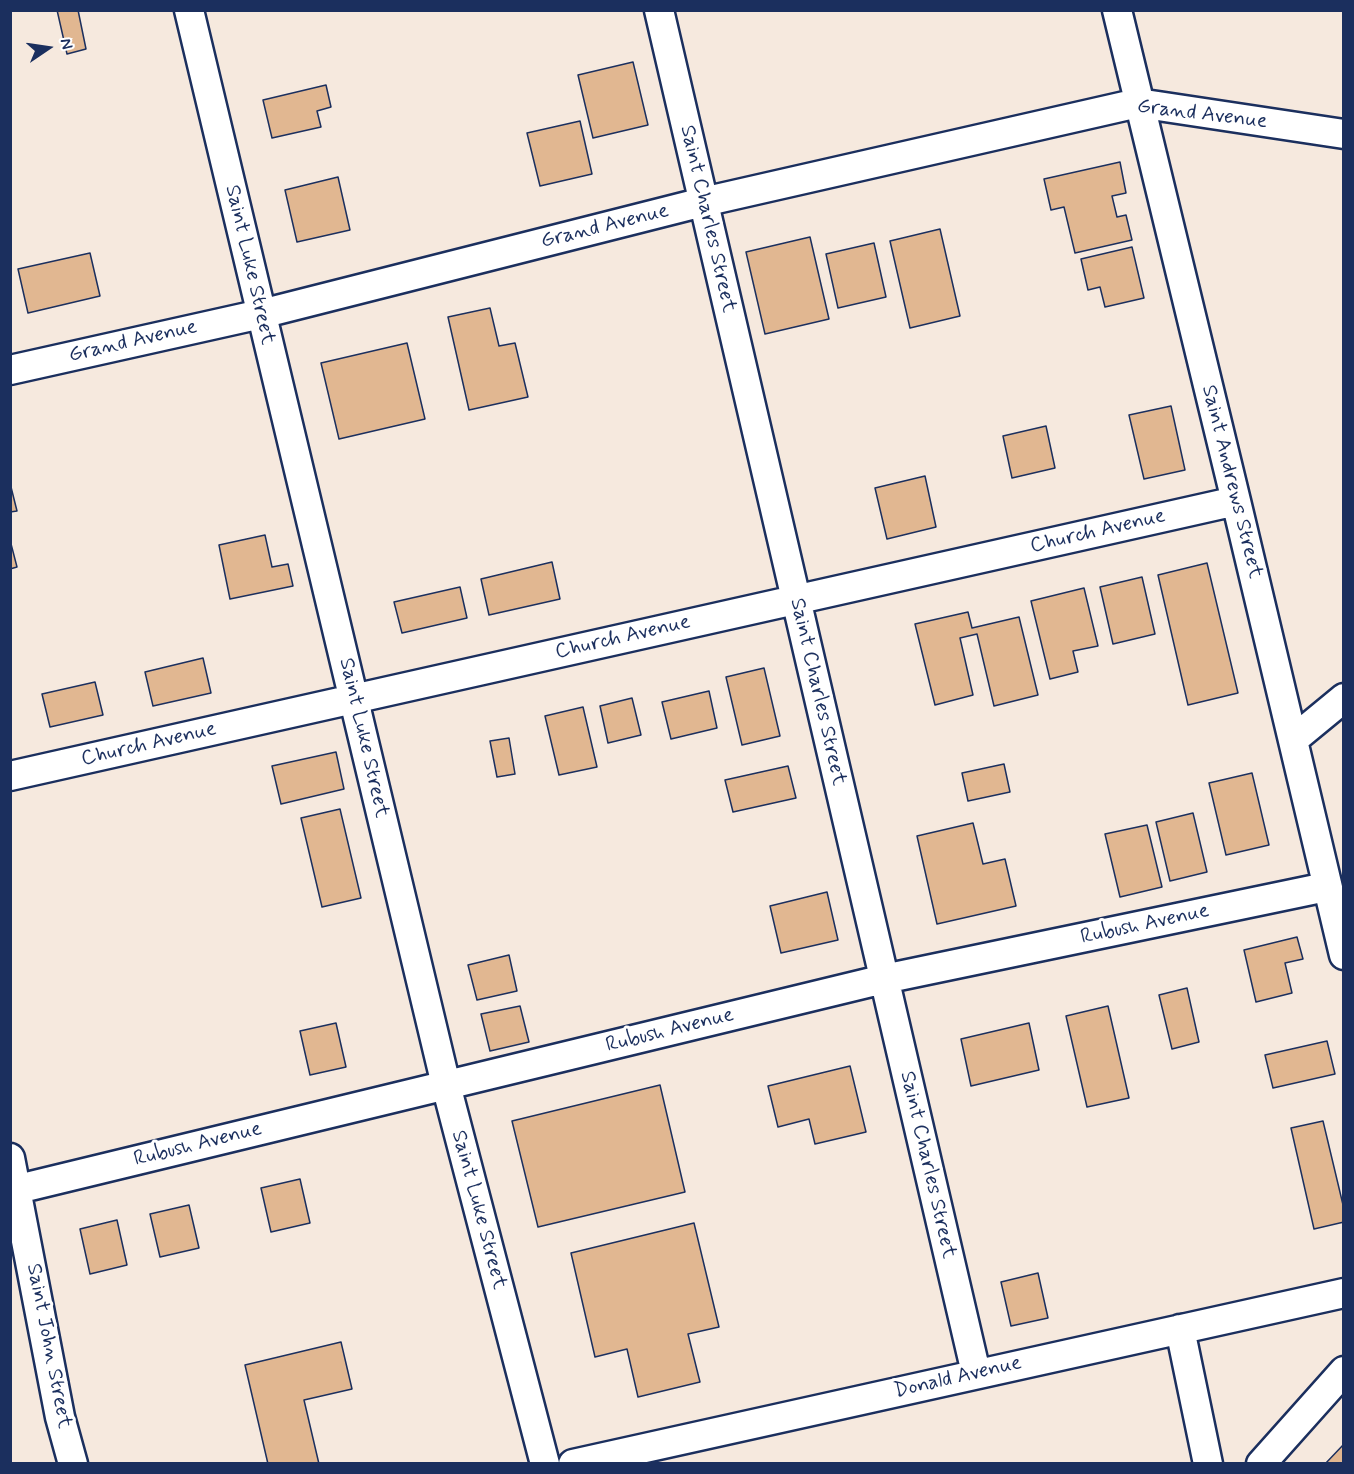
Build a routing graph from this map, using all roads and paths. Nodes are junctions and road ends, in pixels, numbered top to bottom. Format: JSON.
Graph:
{"nodes":[{"id":1,"x":189,"y":10,"type":"edge"},
{"id":2,"x":659,"y":10,"type":"edge"},
{"id":3,"x":1117,"y":10,"type":"edge"},
{"id":4,"x":1138,"y":103,"type":"junction"},
{"id":5,"x":1344,"y":134,"type":"edge"},
{"id":6,"x":703,"y":202,"type":"junction"},
{"id":7,"x":261,"y":314,"type":"junction"},
{"id":8,"x":10,"y":370,"type":"edge"},
{"id":9,"x":1236,"y":501,"type":"junction"},
{"id":10,"x":796,"y":600,"type":"junction"},
{"id":11,"x":1344,"y":698,"type":"edge"},
{"id":12,"x":353,"y":699,"type":"junction"},
{"id":13,"x":1293,"y":740,"type":"junction"},
{"id":14,"x":10,"y":776,"type":"edge"},
{"id":15,"x":1326,"y":887,"type":"junction"},
{"id":16,"x":1344,"y":955,"type":"edge"},
{"id":17,"x":884,"y":979,"type":"junction"},
{"id":18,"x":446,"y":1085,"type":"junction"},
{"id":19,"x":10,"y":1158,"type":"edge"},
{"id":20,"x":18,"y":1189,"type":"junction"},
{"id":21,"x":1344,"y":1293,"type":"edge"},
{"id":22,"x":1180,"y":1329,"type":"junction"},
{"id":23,"x":1344,"y":1371,"type":"edge"},
{"id":24,"x":976,"y":1374,"type":"junction"},
{"id":25,"x":73,"y":1464,"type":"edge"},
{"id":26,"x":545,"y":1464,"type":"edge"},
{"id":27,"x":573,"y":1464,"type":"edge"},
{"id":28,"x":1208,"y":1464,"type":"edge"},
{"id":29,"x":1261,"y":1464,"type":"edge"}],
"edges":[{"from":1,"to":7,"type":"street","name":"Saint Luke Street"},
{"from":2,"to":6,"type":"street","name":"Saint Charles Street"},
{"from":3,"to":4,"type":"street","name":"Saint Andrews Street"},
{"from":4,"to":5,"type":"street","name":"Grand Avenue"},
{"from":4,"to":6,"type":"street","name":"Grand Avenue"},
{"from":4,"to":9,"type":"street","name":"Saint Andrews Street"},
{"from":6,"to":7,"type":"street","name":"Grand Avenue"},
{"from":6,"to":10,"type":"street","name":"Saint Charles Street"},
{"from":7,"to":8,"type":"street","name":"Grand Avenue"},
{"from":7,"to":12,"type":"street","name":"Saint Luke Street"},
{"from":9,"to":10,"type":"street","name":"Church Avenue"},
{"from":9,"to":13,"type":"street","name":"Saint Andrews Street"},
{"from":10,"to":12,"type":"street","name":"Church Avenue"},
{"from":10,"to":17,"type":"street","name":"Saint Charles Street"},
{"from":11,"to":13,"type":"street"},
{"from":12,"to":14,"type":"street","name":"Church Avenue"},
{"from":12,"to":18,"type":"street","name":"Saint Luke Street"},
{"from":13,"to":15,"type":"street","name":"Saint Andrews Street"},
{"from":15,"to":16,"type":"street","name":"Saint Andrews Street"},
{"from":15,"to":17,"type":"street","name":"Rubush Avenue"},
{"from":17,"to":18,"type":"street","name":"Rubush Avenue"},
{"from":17,"to":24,"type":"street","name":"Saint Charles Street"},
{"from":18,"to":20,"type":"street","name":"Rubush Avenue"},
{"from":18,"to":26,"type":"street","name":"Saint Luke Street"},
{"from":19,"to":20,"type":"street","name":"Saint John Street"},
{"from":20,"to":25,"type":"street","name":"Saint John Street"},
{"from":21,"to":22,"type":"street","name":"Donald Avenue"},
{"from":22,"to":24,"type":"street","name":"Donald Avenue"},
{"from":22,"to":28,"type":"street"},
{"from":23,"to":29,"type":"street"},
{"from":24,"to":27,"type":"street","name":"Donald Avenue"}]}
